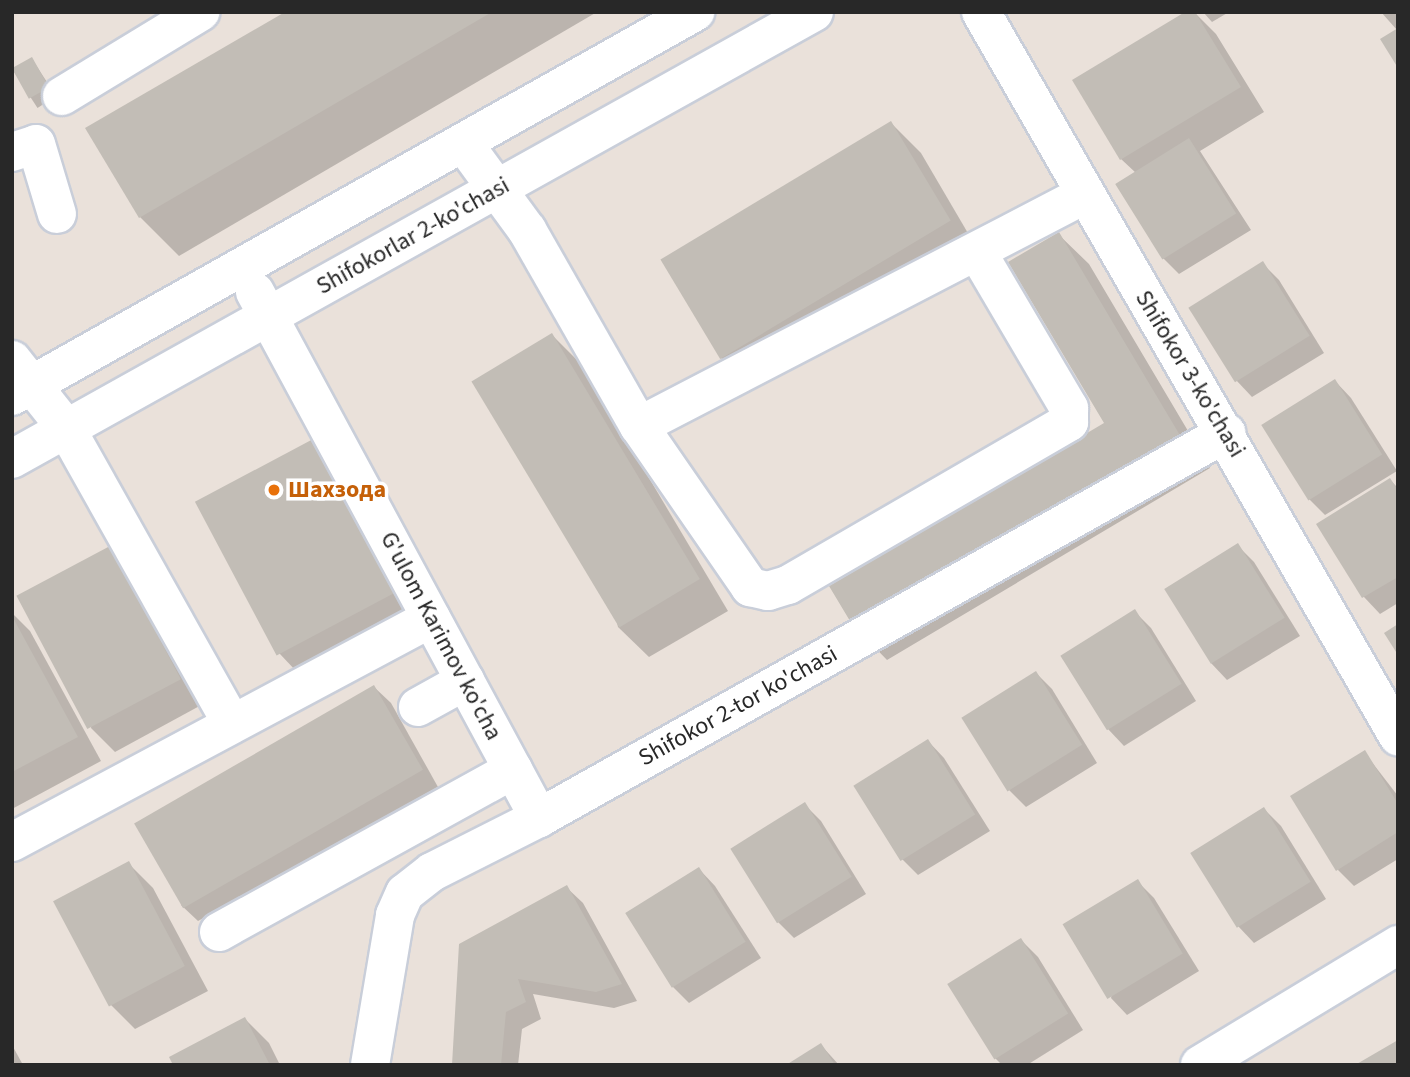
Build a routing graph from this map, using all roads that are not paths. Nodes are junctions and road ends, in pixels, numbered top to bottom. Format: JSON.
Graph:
{"nodes":[{"id":1,"x":200,"y":12,"type":"edge"},
{"id":2,"x":814,"y":12,"type":"edge"},
{"id":3,"x":981,"y":12,"type":"edge"},
{"id":4,"x":676,"y":17,"type":"edge"},
{"id":5,"x":696,"y":78,"type":"junction"},
{"id":6,"x":62,"y":96,"type":"dead end"},
{"id":7,"x":464,"y":144,"type":"junction"},
{"id":8,"x":12,"y":152,"type":"edge"},
{"id":9,"x":496,"y":191,"type":"junction"},
{"id":10,"x":1084,"y":195,"type":"junction"},
{"id":11,"x":57,"y":214,"type":"dead end"},
{"id":12,"x":977,"y":252,"type":"junction"},
{"id":13,"x":242,"y":269,"type":"junction"},
{"id":14,"x":268,"y":315,"type":"junction"},
{"id":15,"x":19,"y":381,"type":"edge"},
{"id":16,"x":639,"y":426,"type":"junction"},
{"id":17,"x":66,"y":428,"type":"junction"},
{"id":18,"x":1226,"y":433,"type":"junction"},
{"id":19,"x":12,"y":459,"type":"edge"},
{"id":20,"x":431,"y":618,"type":"junction"},
{"id":21,"x":465,"y":681,"type":"junction"},
{"id":22,"x":418,"y":707,"type":"dead end"},
{"id":23,"x":232,"y":724,"type":"junction"},
{"id":24,"x":1398,"y":736,"type":"edge"},
{"id":25,"x":513,"y":770,"type":"junction"},
{"id":26,"x":539,"y":818,"type":"junction"},
{"id":27,"x":12,"y":842,"type":"edge"},
{"id":28,"x":219,"y":932,"type":"dead end"},
{"id":29,"x":1398,"y":945,"type":"edge"},
{"id":30,"x":370,"y":1065,"type":"edge"},
{"id":31,"x":1200,"y":1065,"type":"edge"}],
"edges":[{"from":1,"to":6,"type":"street"},
{"from":2,"to":5,"type":"street","name":"Shifokorlar 2-ko'chasi"},
{"from":3,"to":10,"type":"street","name":"Shifokor 3-ko'chasi"},
{"from":4,"to":5,"type":"street"},
{"from":4,"to":7,"type":"street"},
{"from":5,"to":9,"type":"street","name":"Shifokorlar 2-ko'chasi"},
{"from":7,"to":9,"type":"street"},
{"from":7,"to":13,"type":"street"},
{"from":8,"to":11,"type":"street"},
{"from":9,"to":14,"type":"street","name":"Shifokorlar 2-ko'chasi"},
{"from":9,"to":16,"type":"street"},
{"from":10,"to":12,"type":"street"},
{"from":10,"to":18,"type":"street","name":"Shifokor 3-ko'chasi"},
{"from":12,"to":16,"type":"street"},
{"from":12,"to":16,"type":"street"},
{"from":13,"to":14,"type":"street","name":"G'ulom Karimov ko'cha"},
{"from":13,"to":15,"type":"street"},
{"from":14,"to":17,"type":"street","name":"Shifokorlar 2-ko'chasi"},
{"from":14,"to":20,"type":"street","name":"G'ulom Karimov ko'cha"},
{"from":15,"to":17,"type":"street"},
{"from":17,"to":19,"type":"street","name":"Shifokorlar 2-ko'chasi"},
{"from":17,"to":23,"type":"street"},
{"from":18,"to":24,"type":"street","name":"Shifokor 3-ko'chasi"},
{"from":18,"to":26,"type":"street","name":"Shifokor 2-tor ko'chasi"},
{"from":20,"to":21,"type":"street","name":"G'ulom Karimov ko'cha"},
{"from":20,"to":23,"type":"street"},
{"from":21,"to":22,"type":"street"},
{"from":21,"to":25,"type":"street","name":"G'ulom Karimov ko'cha"},
{"from":23,"to":27,"type":"street"},
{"from":25,"to":26,"type":"street","name":"G'ulom Karimov ko'cha"},
{"from":25,"to":28,"type":"street"},
{"from":26,"to":30,"type":"street","name":"Shifokor 2-tor ko'chasi"},
{"from":29,"to":31,"type":"street"}]}
